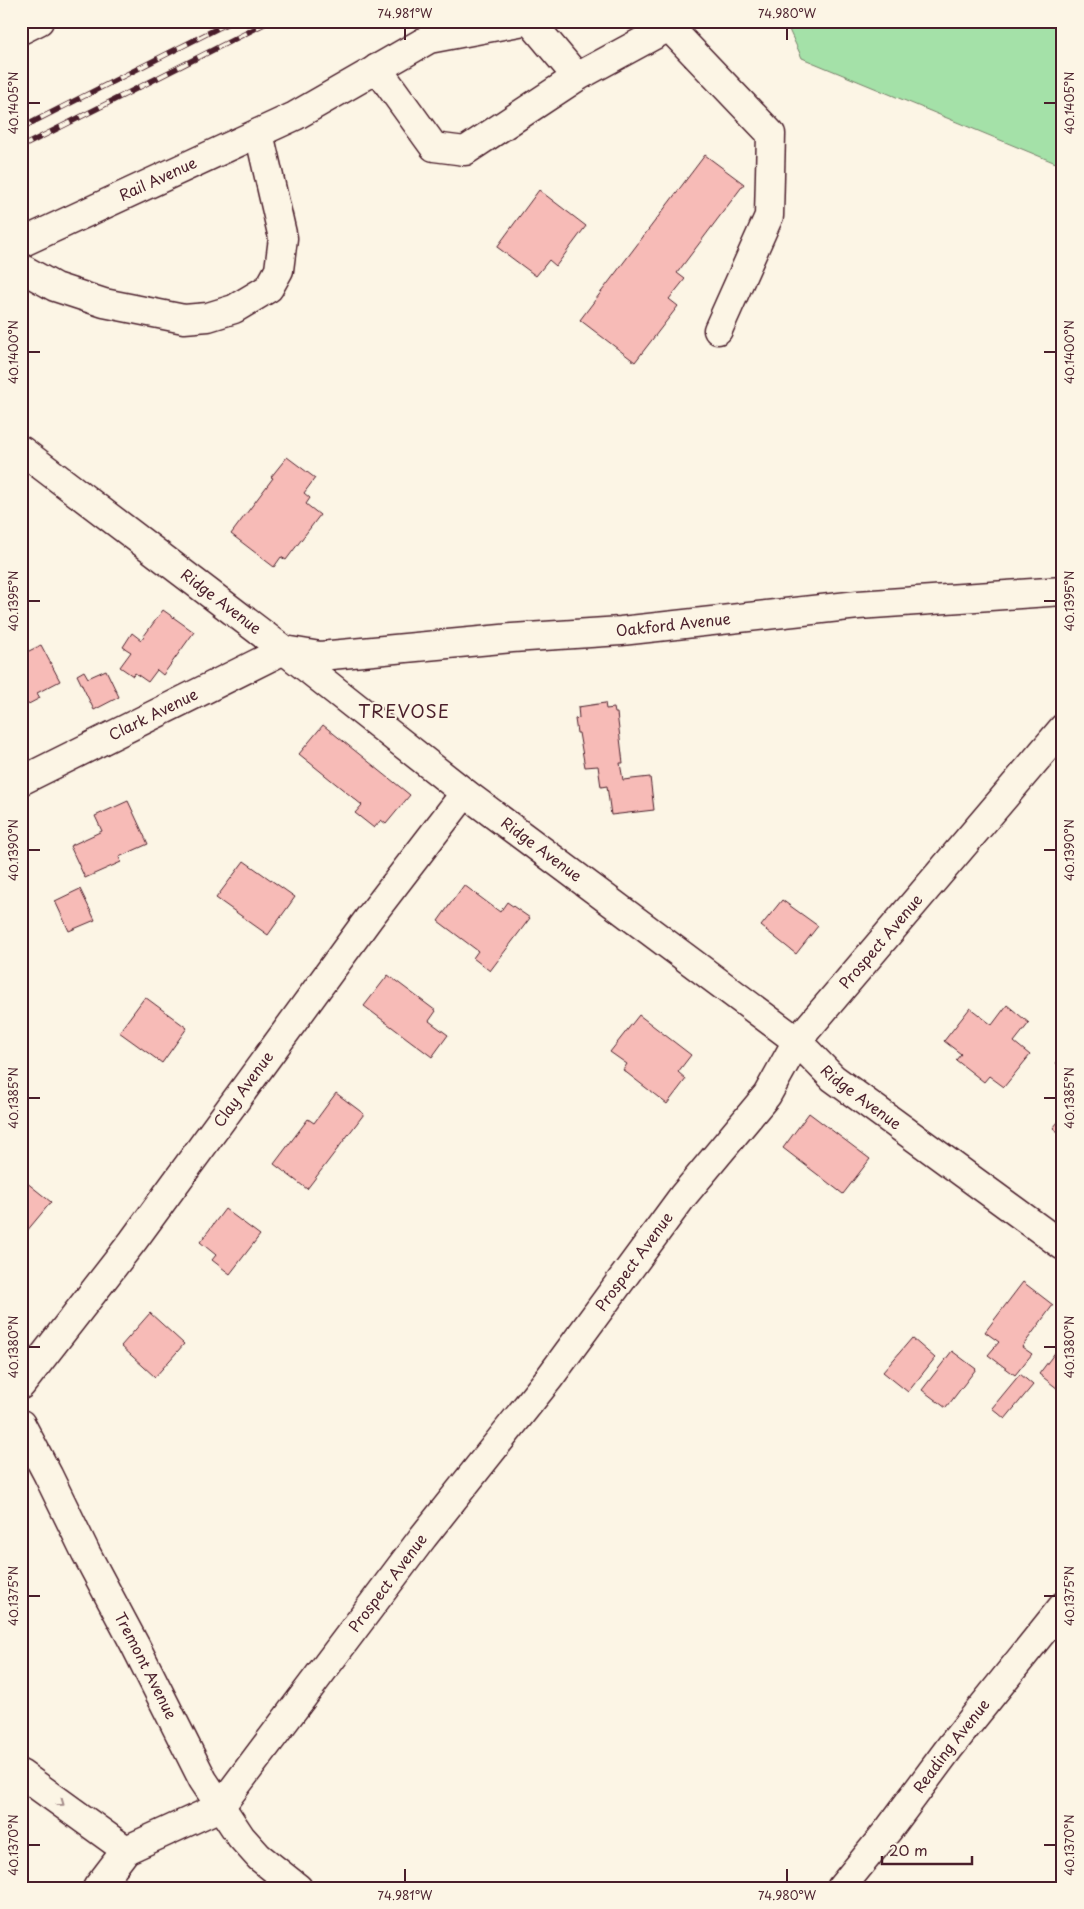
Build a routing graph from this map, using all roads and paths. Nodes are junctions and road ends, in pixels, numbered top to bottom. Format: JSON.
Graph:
{"nodes":[{"id":1,"x":39,"y":21,"type":"edge"},
{"id":2,"x":524,"y":21,"type":"edge"},
{"id":3,"x":530,"y":21,"type":"edge"},
{"id":4,"x":21,"y":30,"type":"edge"},
{"id":5,"x":377,"y":68,"type":"junction"},
{"id":6,"x":577,"y":78,"type":"junction"},
{"id":7,"x":259,"y":133,"type":"junction"},
{"id":8,"x":21,"y":243,"type":"edge"},
{"id":9,"x":21,"y":268,"type":"edge"},
{"id":10,"x":718,"y":330,"type":"dead end"},
{"id":11,"x":21,"y":450,"type":"edge"},
{"id":12,"x":1063,"y":591,"type":"edge"},
{"id":13,"x":284,"y":650,"type":"junction"},
{"id":14,"x":1063,"y":728,"type":"edge"},
{"id":15,"x":21,"y":781,"type":"edge"},
{"id":16,"x":465,"y":793,"type":"junction"},
{"id":17,"x":797,"y":1041,"type":"junction"},
{"id":18,"x":1063,"y":1246,"type":"edge"},
{"id":19,"x":21,"y":1385,"type":"edge"},
{"id":20,"x":21,"y":1424,"type":"edge"},
{"id":21,"x":1063,"y":1606,"type":"edge"},
{"id":22,"x":21,"y":1774,"type":"edge"},
{"id":23,"x":220,"y":1807,"type":"junction"},
{"id":24,"x":126,"y":1850,"type":"junction"},
{"id":25,"x":97,"y":1888,"type":"edge"},
{"id":26,"x":298,"y":1888,"type":"edge"},
{"id":27,"x":841,"y":1888,"type":"edge"}],
"edges":[{"from":1,"to":4,"type":"street"},
{"from":2,"to":5,"type":"street","name":"Rail Avenue"},
{"from":3,"to":6,"type":"street"},
{"from":5,"to":6,"type":"street"},
{"from":5,"to":7,"type":"street","name":"Rail Avenue"},
{"from":6,"to":10,"type":"street"},
{"from":7,"to":8,"type":"street","name":"Rail Avenue"},
{"from":7,"to":9,"type":"street"},
{"from":11,"to":13,"type":"street","name":"Ridge Avenue"},
{"from":12,"to":13,"type":"street","name":"Oakford Avenue"},
{"from":13,"to":15,"type":"street","name":"Clark Avenue"},
{"from":13,"to":16,"type":"street","name":"Ridge Avenue"},
{"from":14,"to":17,"type":"street","name":"Prospect Avenue"},
{"from":16,"to":17,"type":"street","name":"Ridge Avenue"},
{"from":16,"to":19,"type":"street","name":"Clay Avenue"},
{"from":17,"to":18,"type":"street","name":"Ridge Avenue"},
{"from":17,"to":23,"type":"street","name":"Prospect Avenue"},
{"from":20,"to":23,"type":"street","name":"Tremont Avenue"},
{"from":21,"to":27,"type":"street","name":"Reading Avenue"},
{"from":22,"to":24,"type":"street","one_way":true},
{"from":23,"to":24,"type":"street"},
{"from":23,"to":26,"type":"street","name":"Tremont Avenue"},
{"from":24,"to":25,"type":"street"}]}
